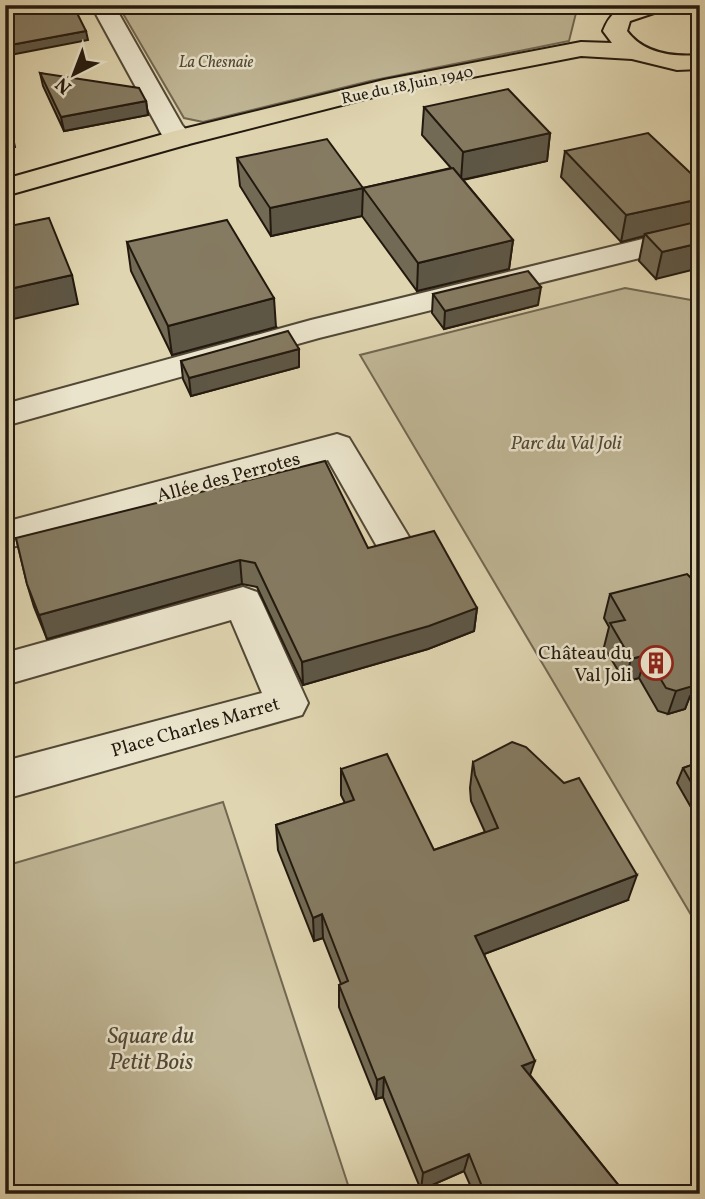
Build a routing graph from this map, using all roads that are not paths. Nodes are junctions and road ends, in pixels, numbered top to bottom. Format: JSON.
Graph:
{"nodes":[{"id":1,"x":102,"y":5,"type":"edge"},
{"id":2,"x":655,"y":5,"type":"edge"},
{"id":3,"x":618,"y":16,"type":"edge"},
{"id":4,"x":581,"y":49,"type":"junction"},
{"id":5,"x":638,"y":52,"type":"junction"},
{"id":6,"x":690,"y":63,"type":"edge"},
{"id":7,"x":700,"y":80,"type":"edge"},
{"id":8,"x":180,"y":138,"type":"junction"},
{"id":9,"x":5,"y":188,"type":"edge"},
{"id":10,"x":700,"y":234,"type":"edge"},
{"id":11,"x":5,"y":415,"type":"edge"},
{"id":12,"x":5,"y":536,"type":"edge"},
{"id":13,"x":396,"y":547,"type":"edge"},
{"id":14,"x":5,"y":669,"type":"edge"},
{"id":15,"x":5,"y":780,"type":"edge"}],
"edges":[{"from":1,"to":8,"type":"street"},
{"from":2,"to":3,"type":"main road"},
{"from":3,"to":4,"type":"main road"},
{"from":3,"to":5,"type":"main road"},
{"from":4,"to":5,"type":"main road","name":"Rue du 18 Juin 1940"},
{"from":4,"to":8,"type":"main road","name":"Rue du 18 Juin 1940"},
{"from":5,"to":6,"type":"main road","name":"Rue du 18 Juin 1940"},
{"from":6,"to":7,"type":"main road"},
{"from":8,"to":9,"type":"main road","name":"Rue du 18 Juin 1940"},
{"from":10,"to":11,"type":"street"},
{"from":12,"to":13,"type":"street","name":"Allée des Perrotes"},
{"from":14,"to":15,"type":"street","name":"Place Charles Marret"}]}
